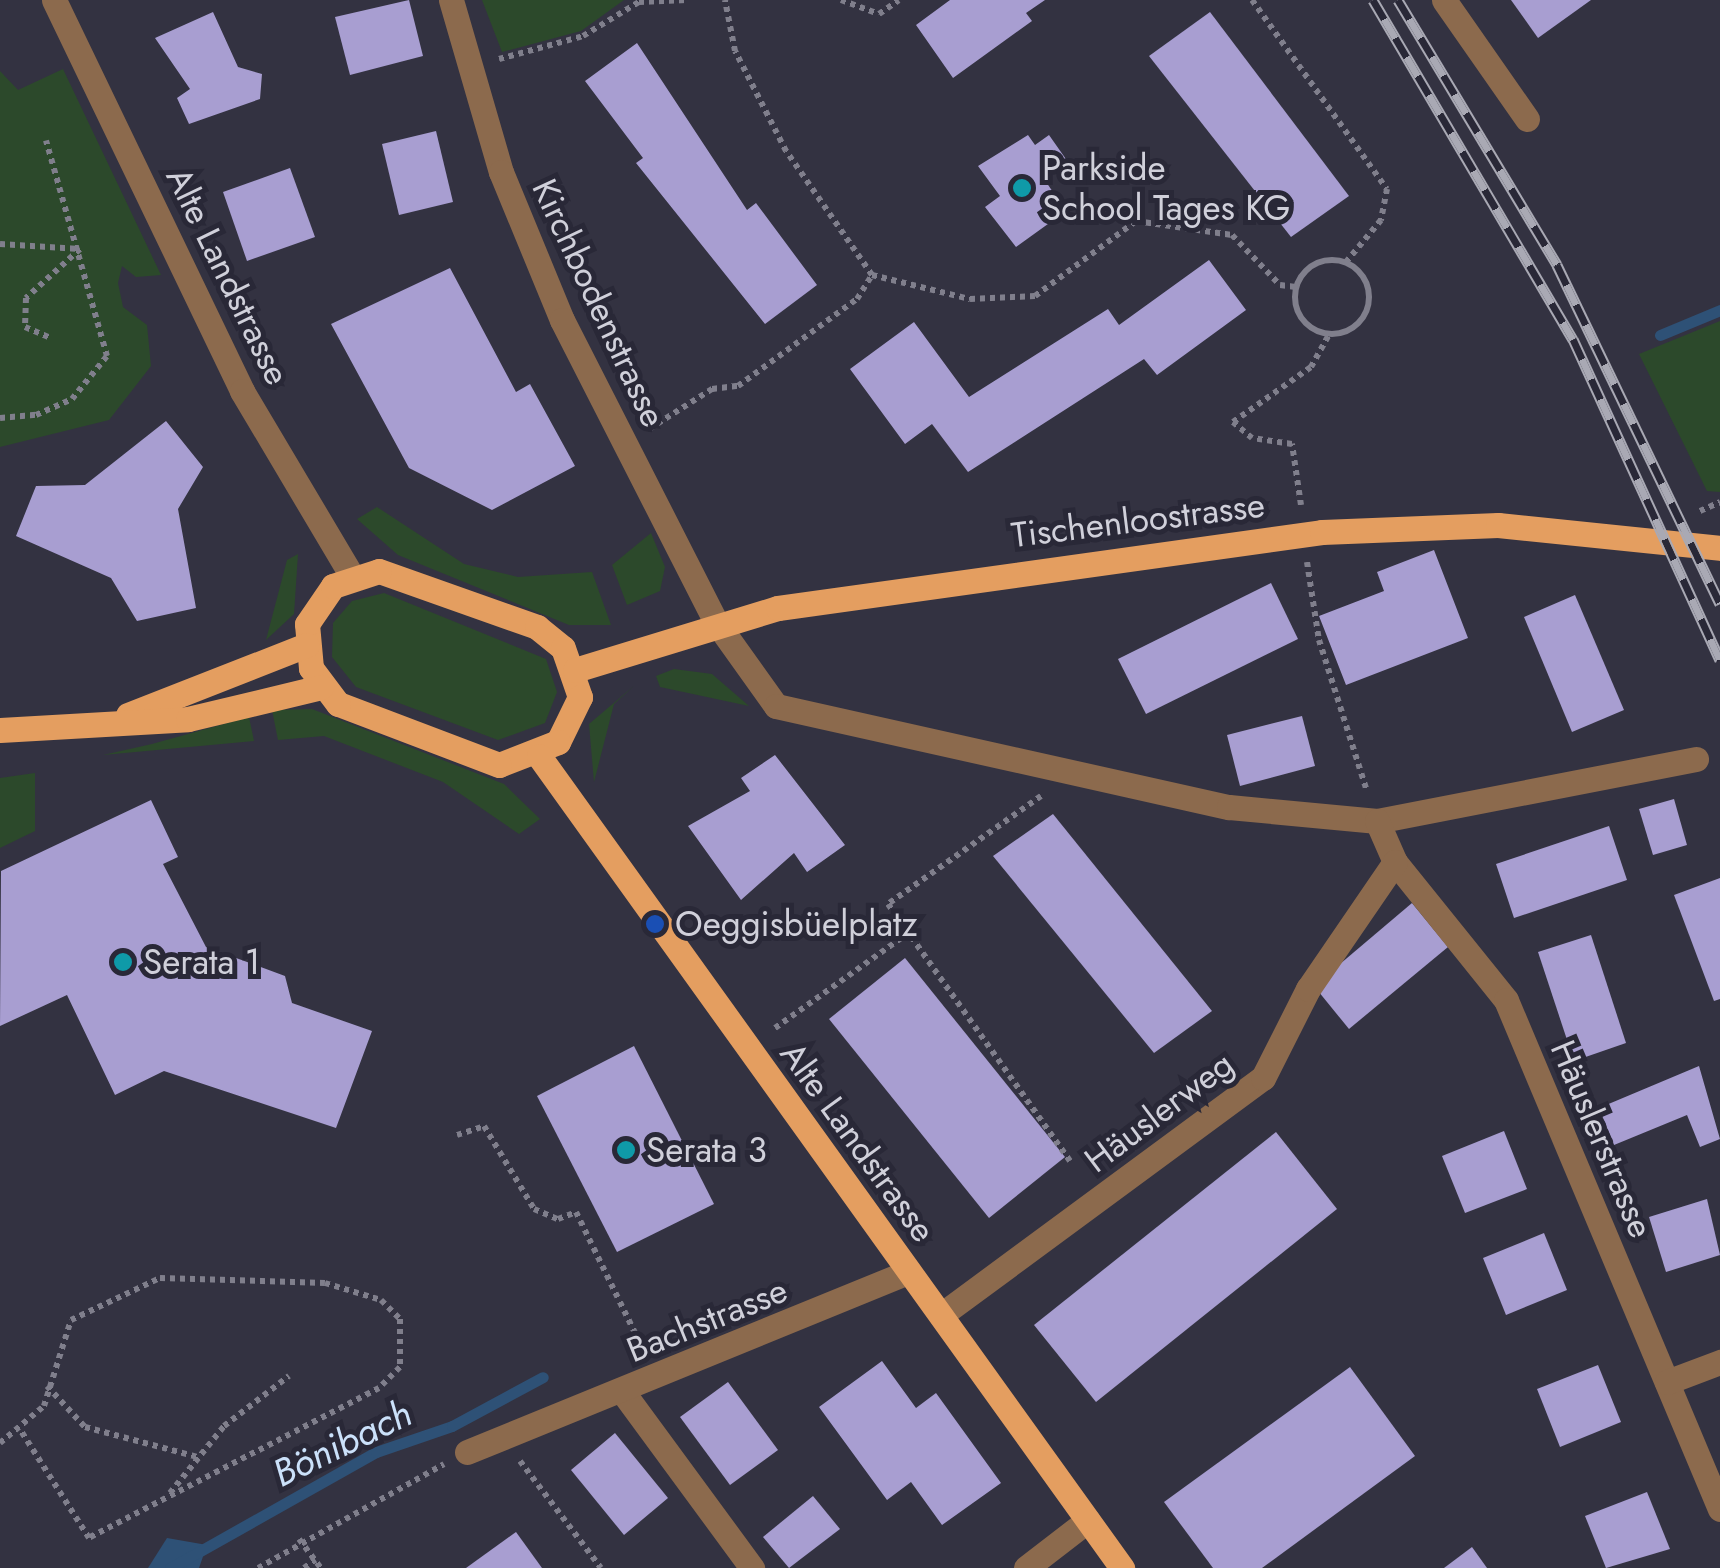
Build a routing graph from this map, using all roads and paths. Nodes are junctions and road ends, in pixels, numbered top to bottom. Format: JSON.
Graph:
{"nodes":[{"id":1,"x":54,"y":0,"type":"edge"},
{"id":2,"x":451,"y":0,"type":"edge"},
{"id":3,"x":687,"y":0,"type":"edge"},
{"id":4,"x":725,"y":0,"type":"edge"},
{"id":5,"x":841,"y":0,"type":"edge"},
{"id":6,"x":899,"y":0,"type":"edge"},
{"id":7,"x":1252,"y":0,"type":"edge"},
{"id":8,"x":1444,"y":0,"type":"edge"},
{"id":9,"x":469,"y":68,"type":"junction"},
{"id":10,"x":1527,"y":119,"type":"dead end"},
{"id":11,"x":46,"y":140,"type":"dead end"},
{"id":12,"x":0,"y":244,"type":"edge"},
{"id":13,"x":80,"y":249,"type":"junction"},
{"id":14,"x":1346,"y":262,"type":"junction"},
{"id":15,"x":872,"y":275,"type":"junction"},
{"id":16,"x":1296,"y":287,"type":"junction"},
{"id":17,"x":1330,"y":334,"type":"junction"},
{"id":18,"x":49,"y":338,"type":"dead end"},
{"id":19,"x":0,"y":418,"type":"edge"},
{"id":20,"x":644,"y":432,"type":"dead end"},
{"id":21,"x":1296,"y":461,"type":"dead end"},
{"id":22,"x":1720,"y":502,"type":"edge"},
{"id":23,"x":1700,"y":511,"type":"dead end"},
{"id":24,"x":1720,"y":548,"type":"edge"},
{"id":25,"x":1308,"y":570,"type":"dead end"},
{"id":26,"x":352,"y":576,"type":"junction"},
{"id":27,"x":716,"y":622,"type":"junction"},
{"id":28,"x":307,"y":645,"type":"junction"},
{"id":29,"x":575,"y":670,"type":"junction"},
{"id":30,"x":321,"y":687,"type":"junction"},
{"id":31,"x":123,"y":718,"type":"junction"},
{"id":32,"x":0,"y":730,"type":"edge"},
{"id":33,"x":539,"y":756,"type":"junction"},
{"id":34,"x":1696,"y":759,"type":"dead end"},
{"id":35,"x":1050,"y":789,"type":"dead end"},
{"id":36,"x":1377,"y":821,"type":"junction"},
{"id":37,"x":1395,"y":862,"type":"junction"},
{"id":38,"x":908,"y":933,"type":"junction"},
{"id":39,"x":775,"y":1028,"type":"dead end"},
{"id":40,"x":457,"y":1134,"type":"dead end"},
{"id":41,"x":1070,"y":1162,"type":"dead end"},
{"id":42,"x":909,"y":1272,"type":"junction"},
{"id":43,"x":941,"y":1315,"type":"junction"},
{"id":44,"x":638,"y":1341,"type":"dead end"},
{"id":45,"x":1720,"y":1362,"type":"edge"},
{"id":46,"x":289,"y":1376,"type":"dead end"},
{"id":47,"x":1666,"y":1382,"type":"junction"},
{"id":48,"x":47,"y":1386,"type":"junction"},
{"id":49,"x":622,"y":1391,"type":"junction"},
{"id":50,"x":21,"y":1431,"type":"junction"},
{"id":51,"x":498,"y":1439,"type":"junction"},
{"id":52,"x":0,"y":1443,"type":"edge"},
{"id":53,"x":467,"y":1452,"type":"joint"},
{"id":54,"x":198,"y":1457,"type":"junction"},
{"id":55,"x":169,"y":1494,"type":"junction"},
{"id":56,"x":1720,"y":1510,"type":"edge"},
{"id":57,"x":1088,"y":1520,"type":"junction"},
{"id":58,"x":299,"y":1539,"type":"junction"},
{"id":59,"x":315,"y":1560,"type":"junction"},
{"id":60,"x":258,"y":1568,"type":"edge"},
{"id":61,"x":304,"y":1568,"type":"edge"},
{"id":62,"x":321,"y":1568,"type":"edge"},
{"id":63,"x":601,"y":1568,"type":"edge"},
{"id":64,"x":752,"y":1568,"type":"edge"},
{"id":65,"x":1026,"y":1568,"type":"edge"},
{"id":66,"x":1122,"y":1568,"type":"edge"}],
"edges":[{"from":1,"to":26,"type":"street","name":"Alte Landstrasse"},
{"from":2,"to":9,"type":"street","name":"Kirchbodenstrasse"},
{"from":3,"to":9,"type":"path"},
{"from":4,"to":15,"type":"path"},
{"from":5,"to":6,"type":"path"},
{"from":7,"to":14,"type":"path"},
{"from":8,"to":10,"type":"street"},
{"from":9,"to":27,"type":"street","name":"Kirchbodenstrasse"},
{"from":11,"to":13,"type":"path"},
{"from":12,"to":13,"type":"path"},
{"from":13,"to":18,"type":"path"},
{"from":13,"to":19,"type":"path"},
{"from":14,"to":16,"type":"path"},
{"from":14,"to":17,"type":"path"},
{"from":15,"to":16,"type":"path"},
{"from":15,"to":20,"type":"path"},
{"from":16,"to":17,"type":"path"},
{"from":17,"to":21,"type":"path"},
{"from":22,"to":23,"type":"path"},
{"from":24,"to":27,"type":"main road","name":"Tischenloostrasse"},
{"from":25,"to":36,"type":"path"},
{"from":26,"to":28,"type":"main road"},
{"from":26,"to":29,"type":"main road"},
{"from":27,"to":29,"type":"main road","name":"Tischenloostrasse"},
{"from":27,"to":36,"type":"street"},
{"from":28,"to":30,"type":"main road"},
{"from":28,"to":31,"type":"main road"},
{"from":29,"to":33,"type":"main road"},
{"from":30,"to":31,"type":"main road"},
{"from":30,"to":33,"type":"main road"},
{"from":31,"to":32,"type":"main road"},
{"from":33,"to":42,"type":"main road","name":"Alte Landstrasse"},
{"from":34,"to":36,"type":"street"},
{"from":35,"to":38,"type":"path"},
{"from":36,"to":37,"type":"street","name":"Häuslerstrasse"},
{"from":37,"to":43,"type":"street","name":"Häuslerweg"},
{"from":37,"to":47,"type":"street","name":"Häuslerstrasse"},
{"from":38,"to":39,"type":"path"},
{"from":38,"to":41,"type":"path"},
{"from":40,"to":44,"type":"path"},
{"from":42,"to":43,"type":"main road","name":"Alte Landstrasse"},
{"from":42,"to":49,"type":"street","name":"Bachstrasse"},
{"from":43,"to":57,"type":"main road","name":"Alte Landstrasse"},
{"from":45,"to":47,"type":"street"},
{"from":46,"to":54,"type":"path"},
{"from":47,"to":56,"type":"street","name":"Häuslerstrasse"},
{"from":48,"to":50,"type":"path"},
{"from":48,"to":54,"type":"path"},
{"from":48,"to":55,"type":"path"},
{"from":49,"to":51,"type":"street"},
{"from":49,"to":64,"type":"street","name":"Bachstrasse"},
{"from":50,"to":52,"type":"path"},
{"from":50,"to":55,"type":"path"},
{"from":51,"to":53,"type":"street"},
{"from":51,"to":63,"type":"path"},
{"from":53,"to":58,"type":"path"},
{"from":54,"to":55,"type":"path"},
{"from":57,"to":65,"type":"street"},
{"from":57,"to":66,"type":"main road","name":"Alte Landstrasse"},
{"from":58,"to":59,"type":"path"},
{"from":58,"to":60,"type":"path"},
{"from":59,"to":61,"type":"path"},
{"from":59,"to":62,"type":"path"}]}
